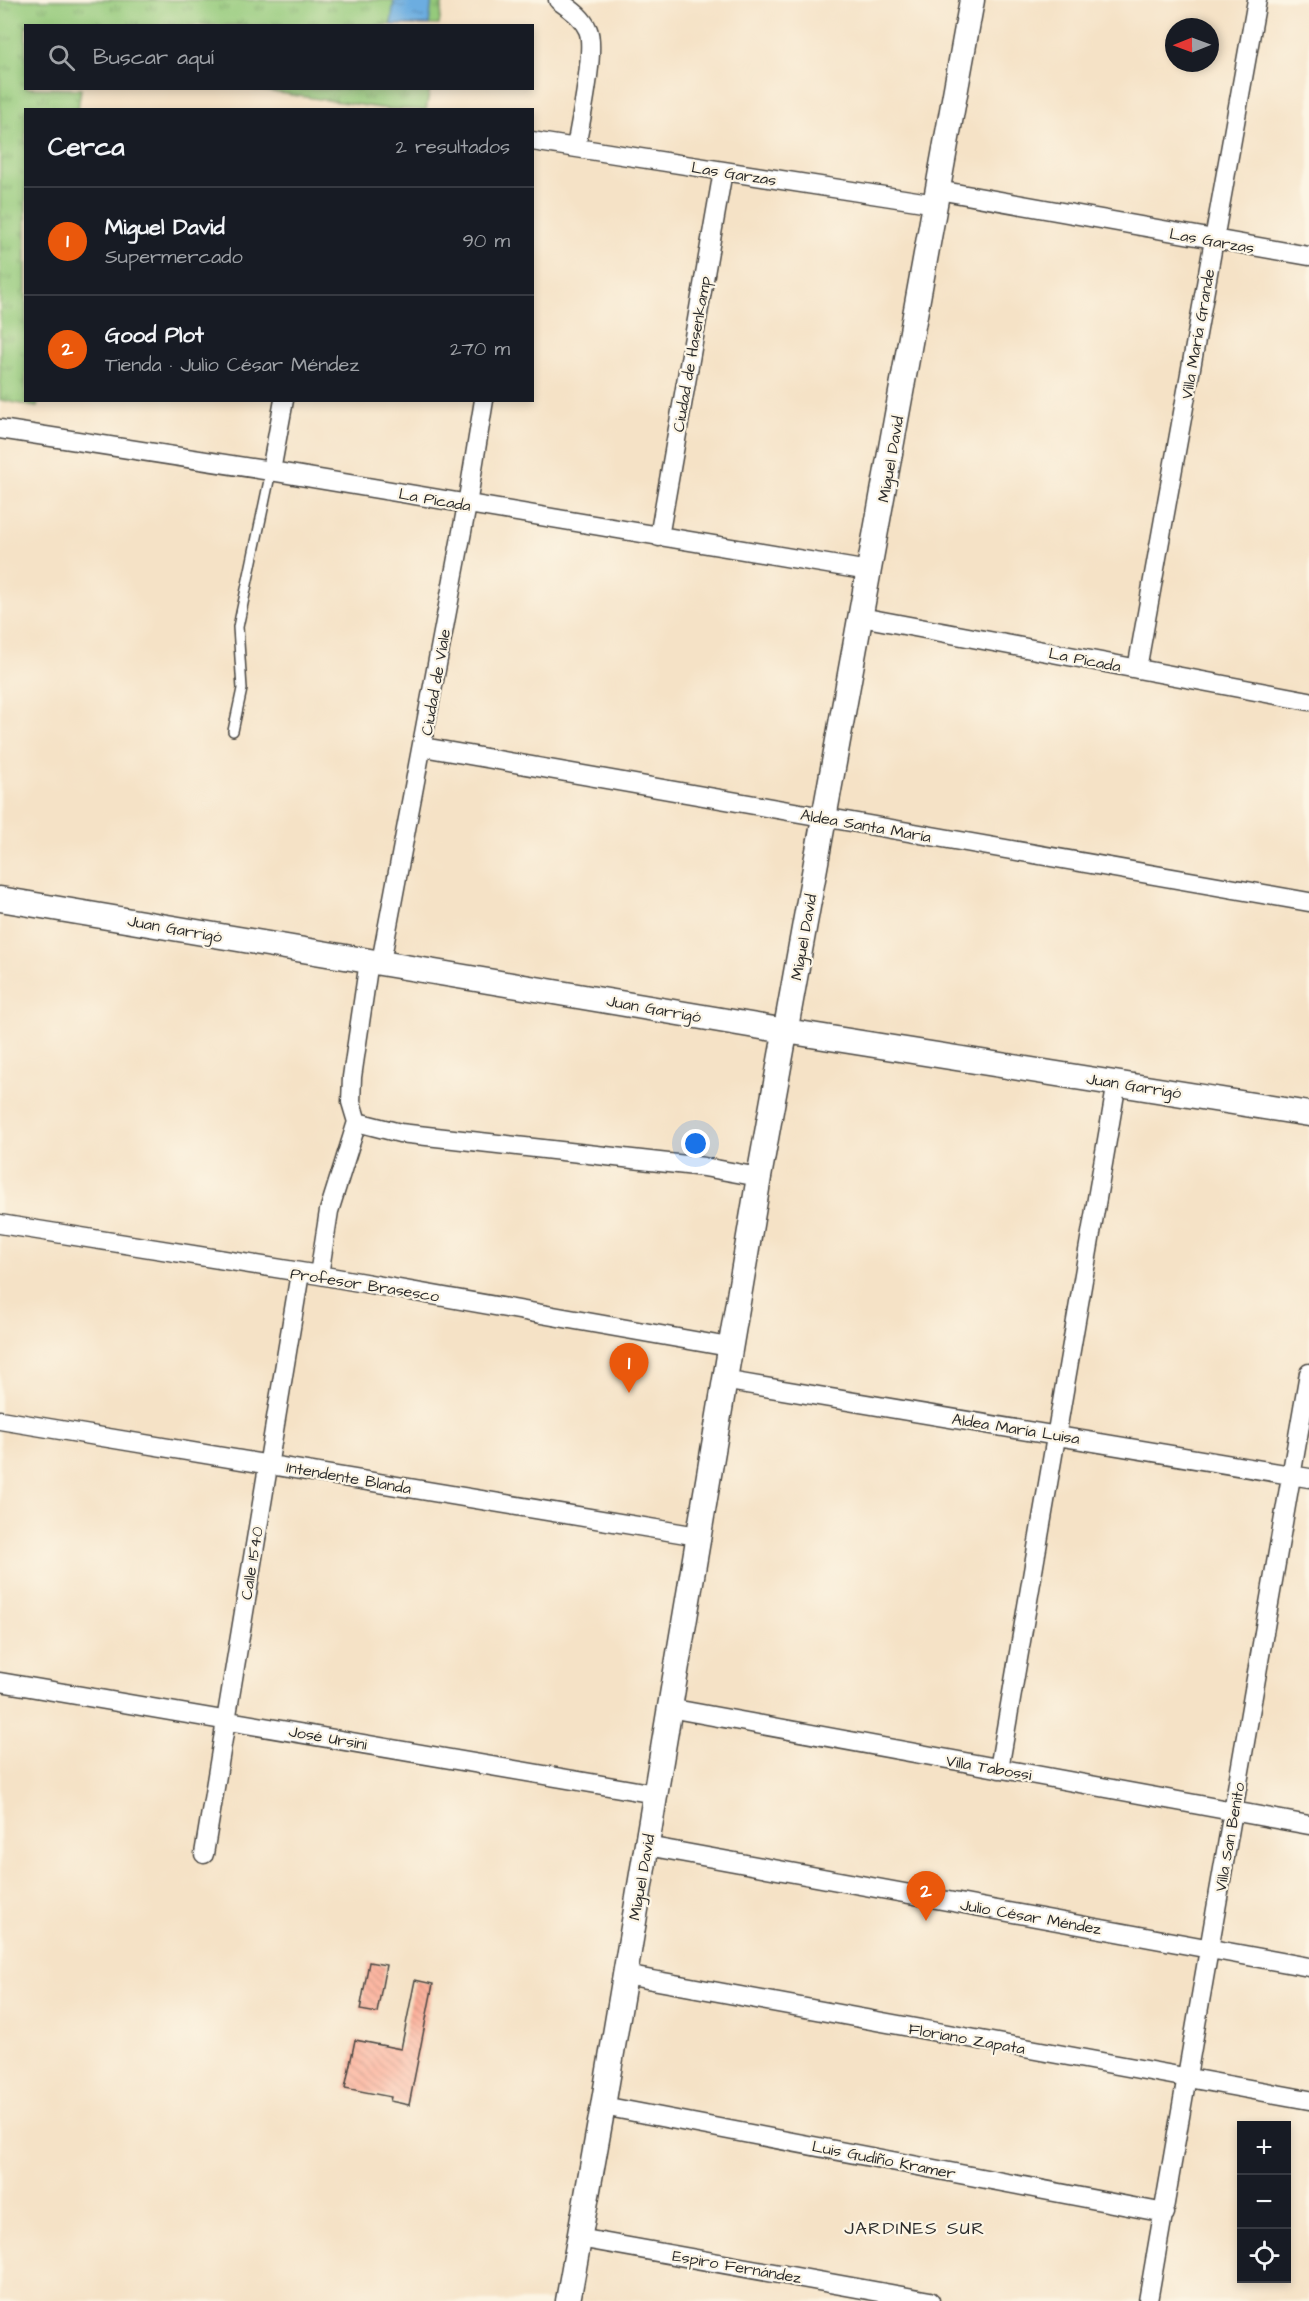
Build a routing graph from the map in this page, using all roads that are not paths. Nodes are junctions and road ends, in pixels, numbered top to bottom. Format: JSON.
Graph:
{"nodes":[{"id":1,"x":558,"y":0,"type":"edge"},
{"id":2,"x":972,"y":0,"type":"edge"},
{"id":3,"x":1257,"y":0,"type":"edge"},
{"id":4,"x":534,"y":141,"type":"edge"},
{"id":5,"x":576,"y":147,"type":"junction"},
{"id":6,"x":723,"y":171,"type":"junction"},
{"id":7,"x":937,"y":197,"type":"junction"},
{"id":8,"x":1214,"y":241,"type":"junction"},
{"id":9,"x":1309,"y":256,"type":"edge"},
{"id":10,"x":284,"y":402,"type":"edge"},
{"id":11,"x":484,"y":402,"type":"edge"},
{"id":12,"x":0,"y":429,"type":"edge"},
{"id":13,"x":271,"y":471,"type":"junction"},
{"id":14,"x":467,"y":505,"type":"junction"},
{"id":15,"x":659,"y":537,"type":"junction"},
{"id":16,"x":869,"y":571,"type":"junction"},
{"id":17,"x":861,"y":617,"type":"junction"},
{"id":18,"x":1137,"y":669,"type":"junction"},
{"id":19,"x":1309,"y":701,"type":"edge"},
{"id":20,"x":233,"y":730,"type":"dead end"},
{"id":21,"x":423,"y":747,"type":"junction"},
{"id":22,"x":825,"y":818,"type":"junction"},
{"id":23,"x":0,"y":899,"type":"edge"},
{"id":24,"x":1309,"y":902,"type":"edge"},
{"id":25,"x":375,"y":962,"type":"junction"},
{"id":26,"x":786,"y":1031,"type":"junction"},
{"id":27,"x":1117,"y":1082,"type":"junction"},
{"id":28,"x":1309,"y":1114,"type":"edge"},
{"id":29,"x":357,"y":1122,"type":"junction"},
{"id":30,"x":759,"y":1177,"type":"junction"},
{"id":31,"x":0,"y":1224,"type":"edge"},
{"id":32,"x":300,"y":1273,"type":"junction"},
{"id":33,"x":319,"y":1275,"type":"junction"},
{"id":34,"x":729,"y":1347,"type":"junction"},
{"id":35,"x":1309,"y":1373,"type":"edge"},
{"id":36,"x":723,"y":1380,"type":"junction"},
{"id":37,"x":0,"y":1420,"type":"edge"},
{"id":38,"x":1057,"y":1435,"type":"junction"},
{"id":39,"x":268,"y":1464,"type":"junction"},
{"id":40,"x":1290,"y":1474,"type":"junction"},
{"id":41,"x":1309,"y":1478,"type":"edge"},
{"id":42,"x":698,"y":1536,"type":"junction"},
{"id":43,"x":0,"y":1682,"type":"edge"},
{"id":44,"x":669,"y":1708,"type":"junction"},
{"id":45,"x":226,"y":1719,"type":"junction"},
{"id":46,"x":999,"y":1769,"type":"junction"},
{"id":47,"x":655,"y":1794,"type":"junction"},
{"id":48,"x":1233,"y":1811,"type":"junction"},
{"id":49,"x":1309,"y":1825,"type":"edge"},
{"id":50,"x":647,"y":1846,"type":"junction"},
{"id":51,"x":204,"y":1854,"type":"dead end"},
{"id":52,"x":1209,"y":1949,"type":"junction"},
{"id":53,"x":1309,"y":1967,"type":"edge"},
{"id":54,"x":625,"y":1975,"type":"junction"},
{"id":55,"x":1187,"y":2078,"type":"junction"},
{"id":56,"x":1309,"y":2100,"type":"edge"},
{"id":57,"x":603,"y":2106,"type":"junction"},
{"id":58,"x":1165,"y":2213,"type":"junction"},
{"id":59,"x":579,"y":2238,"type":"junction"},
{"id":60,"x":568,"y":2301,"type":"edge"},
{"id":61,"x":930,"y":2301,"type":"edge"},
{"id":62,"x":1148,"y":2301,"type":"edge"}],
"edges":[{"from":1,"to":5,"type":"street"},
{"from":2,"to":7,"type":"street","name":"Miguel David"},
{"from":3,"to":8,"type":"street","name":"Villa María Grande"},
{"from":4,"to":5,"type":"street","name":"Las Garzas"},
{"from":5,"to":6,"type":"street","name":"Las Garzas"},
{"from":6,"to":7,"type":"street","name":"Las Garzas"},
{"from":6,"to":15,"type":"street","name":"Ciudad de Hasenkamp"},
{"from":7,"to":8,"type":"street","name":"Las Garzas"},
{"from":7,"to":16,"type":"street","name":"Miguel David"},
{"from":8,"to":9,"type":"street","name":"Las Garzas"},
{"from":8,"to":18,"type":"street","name":"Villa María Grande"},
{"from":10,"to":13,"type":"street"},
{"from":11,"to":14,"type":"street","name":"Ciudad de Viale"},
{"from":12,"to":13,"type":"street","name":"La Picada"},
{"from":13,"to":14,"type":"street","name":"La Picada"},
{"from":13,"to":20,"type":"lane"},
{"from":14,"to":15,"type":"street","name":"La Picada"},
{"from":14,"to":21,"type":"street","name":"Ciudad de Viale"},
{"from":15,"to":16,"type":"street","name":"La Picada"},
{"from":16,"to":17,"type":"street","name":"Miguel David"},
{"from":17,"to":18,"type":"street","name":"La Picada"},
{"from":17,"to":22,"type":"street","name":"Miguel David"},
{"from":18,"to":19,"type":"street","name":"La Picada"},
{"from":21,"to":22,"type":"street","name":"Aldea Santa María"},
{"from":21,"to":25,"type":"street","name":"Ciudad de Viale"},
{"from":22,"to":24,"type":"street","name":"Aldea Santa María"},
{"from":22,"to":26,"type":"street","name":"Miguel David"},
{"from":23,"to":25,"type":"street","name":"Juan Garrigó"},
{"from":25,"to":26,"type":"street","name":"Juan Garrigó"},
{"from":25,"to":29,"type":"street","name":"Ciudad de Viale"},
{"from":26,"to":27,"type":"street","name":"Juan Garrigó"},
{"from":26,"to":30,"type":"street","name":"Miguel David"},
{"from":27,"to":28,"type":"street","name":"Juan Garrigó"},
{"from":27,"to":38,"type":"street"},
{"from":29,"to":30,"type":"street"},
{"from":29,"to":33,"type":"street"},
{"from":30,"to":34,"type":"street","name":"Miguel David"},
{"from":31,"to":32,"type":"street","name":"Profesor Brasesco"},
{"from":32,"to":33,"type":"street","name":"Profesor Brasesco"},
{"from":32,"to":39,"type":"street","name":"Calle 1540"},
{"from":33,"to":34,"type":"street","name":"Profesor Brasesco"},
{"from":34,"to":36,"type":"street","name":"Miguel David"},
{"from":35,"to":40,"type":"street","name":"Villa San Benito"},
{"from":36,"to":38,"type":"street","name":"Aldea María Luisa"},
{"from":36,"to":42,"type":"street","name":"Miguel David"},
{"from":37,"to":39,"type":"street","name":"Intendente Blanda"},
{"from":38,"to":40,"type":"street","name":"Aldea María Luisa"},
{"from":38,"to":46,"type":"street"},
{"from":39,"to":42,"type":"street","name":"Intendente Blanda"},
{"from":39,"to":45,"type":"street","name":"Calle 1540"},
{"from":40,"to":41,"type":"street","name":"Aldea María Luisa"},
{"from":40,"to":48,"type":"street","name":"Villa San Benito"},
{"from":42,"to":44,"type":"street","name":"Miguel David"},
{"from":43,"to":45,"type":"street","name":"José Ursini"},
{"from":44,"to":46,"type":"street","name":"Villa Tabossi"},
{"from":44,"to":47,"type":"street","name":"Miguel David"},
{"from":45,"to":47,"type":"street","name":"José Ursini"},
{"from":45,"to":51,"type":"street","name":"Calle 1540"},
{"from":46,"to":48,"type":"street","name":"Villa Tabossi"},
{"from":47,"to":50,"type":"street","name":"Miguel David"},
{"from":48,"to":49,"type":"street","name":"Villa Tabossi"},
{"from":48,"to":52,"type":"street","name":"Villa San Benito"},
{"from":50,"to":52,"type":"street","name":"Julio César Méndez"},
{"from":50,"to":54,"type":"street","name":"Miguel David"},
{"from":52,"to":53,"type":"street","name":"Julio César Méndez"},
{"from":52,"to":55,"type":"street","name":"Villa San Benito"},
{"from":54,"to":55,"type":"street","name":"Floriano Zapata"},
{"from":54,"to":57,"type":"street","name":"Miguel David"},
{"from":55,"to":56,"type":"street","name":"Floriano Zapata"},
{"from":55,"to":58,"type":"street","name":"Villa San Benito"},
{"from":57,"to":58,"type":"street","name":"Luis Gudiño Kramer"},
{"from":57,"to":59,"type":"street","name":"Miguel David"},
{"from":58,"to":62,"type":"street","name":"Villa San Benito"},
{"from":59,"to":60,"type":"street","name":"Miguel David"},
{"from":59,"to":61,"type":"street","name":"Espiro Fernández"}]}
